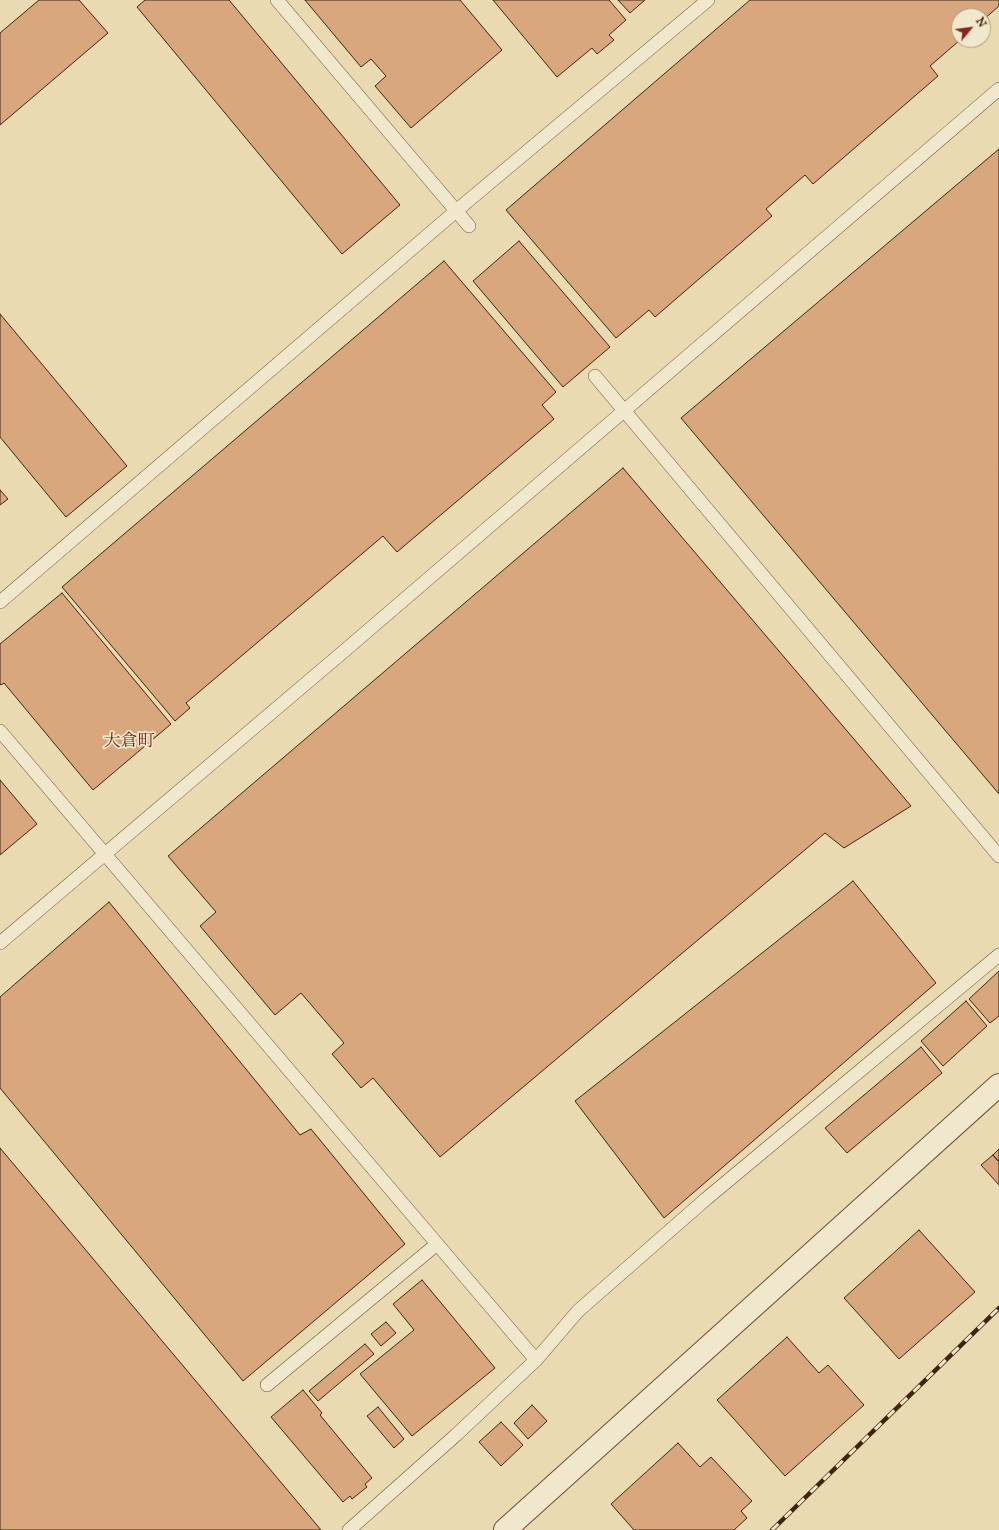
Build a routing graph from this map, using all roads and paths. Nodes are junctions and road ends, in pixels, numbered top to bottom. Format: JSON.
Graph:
{"nodes":[{"id":1,"x":277,"y":0,"type":"edge"},
{"id":2,"x":708,"y":0,"type":"edge"},
{"id":3,"x":999,"y":89,"type":"edge"},
{"id":4,"x":456,"y":211,"type":"junction"},
{"id":5,"x":469,"y":226,"type":"dead end"},
{"id":6,"x":595,"y":376,"type":"dead end"},
{"id":7,"x":625,"y":410,"type":"junction"},
{"id":8,"x":0,"y":602,"type":"edge"},
{"id":9,"x":0,"y":731,"type":"edge"},
{"id":10,"x":104,"y":853,"type":"junction"},
{"id":11,"x":999,"y":856,"type":"edge"},
{"id":12,"x":0,"y":943,"type":"edge"},
{"id":13,"x":999,"y":955,"type":"edge"},
{"id":14,"x":999,"y":1085,"type":"edge"},
{"id":15,"x":437,"y":1244,"type":"junction"},
{"id":16,"x":536,"y":1360,"type":"junction"},
{"id":17,"x":267,"y":1385,"type":"dead end"},
{"id":18,"x":349,"y":1530,"type":"edge"},
{"id":19,"x":505,"y":1530,"type":"edge"}],
"edges":[{"from":1,"to":4,"type":"lane"},
{"from":2,"to":4,"type":"lane"},
{"from":3,"to":7,"type":"lane"},
{"from":4,"to":5,"type":"lane"},
{"from":4,"to":8,"type":"lane"},
{"from":6,"to":7,"type":"lane"},
{"from":7,"to":10,"type":"lane"},
{"from":7,"to":11,"type":"lane"},
{"from":9,"to":10,"type":"lane"},
{"from":10,"to":12,"type":"lane"},
{"from":10,"to":15,"type":"lane"},
{"from":13,"to":16,"type":"lane"},
{"from":14,"to":19,"type":"street"},
{"from":15,"to":16,"type":"lane"},
{"from":15,"to":17,"type":"lane"},
{"from":16,"to":18,"type":"lane"}]}
